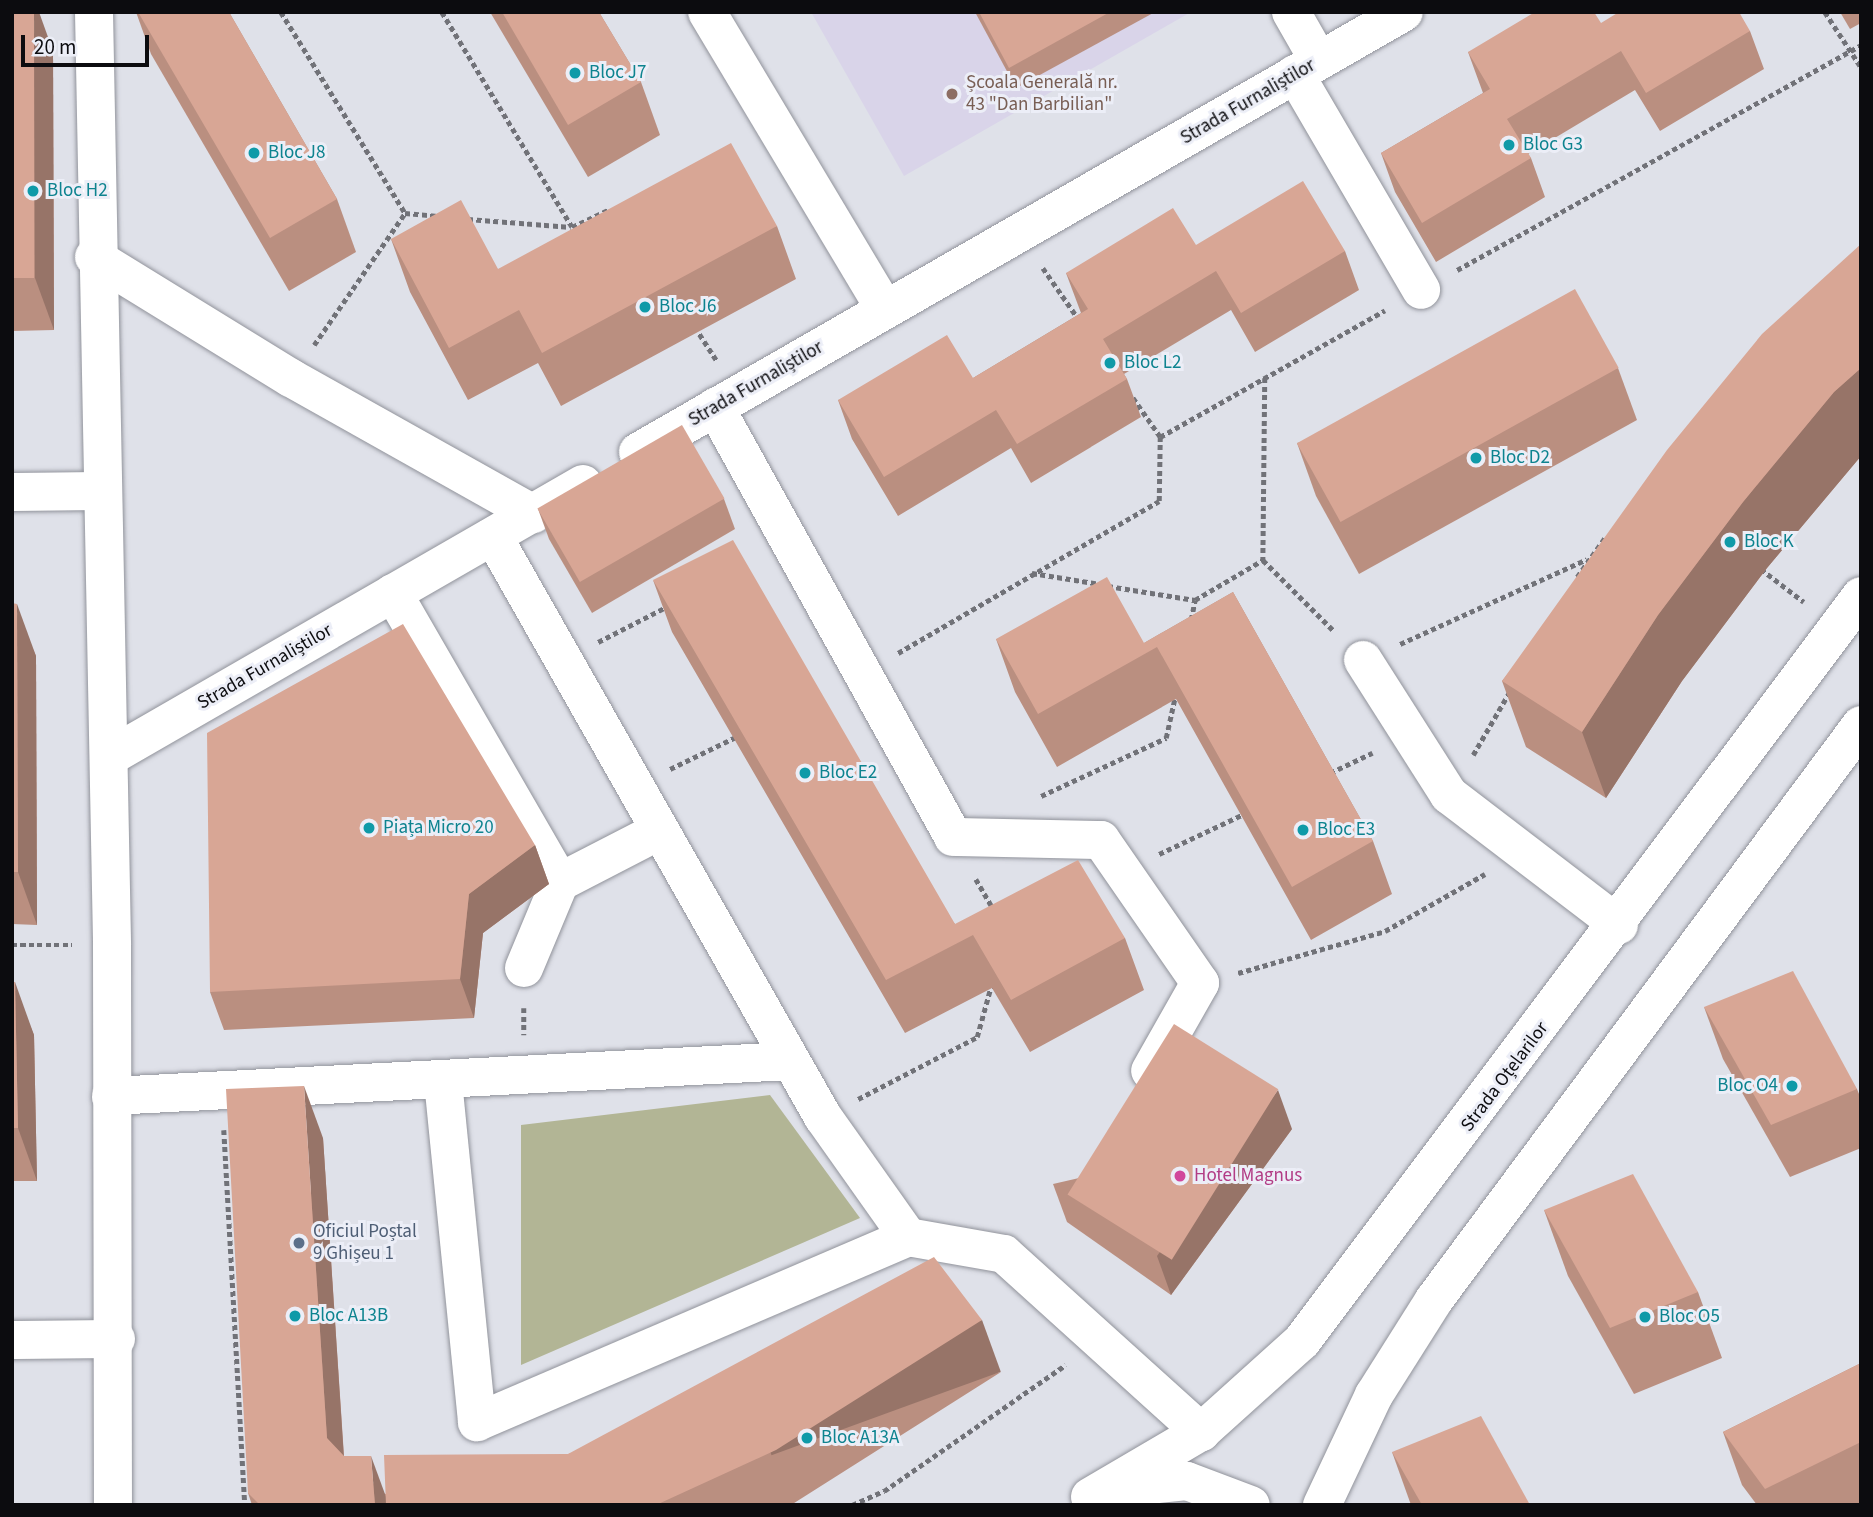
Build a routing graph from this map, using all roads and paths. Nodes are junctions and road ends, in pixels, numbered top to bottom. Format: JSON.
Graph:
{"nodes":[{"id":1,"x":94,"y":12,"type":"edge"},
{"id":2,"x":281,"y":12,"type":"edge"},
{"id":3,"x":442,"y":12,"type":"edge"},
{"id":4,"x":707,"y":12,"type":"edge"},
{"id":5,"x":1291,"y":12,"type":"edge"},
{"id":6,"x":1404,"y":12,"type":"edge"},
{"id":7,"x":1825,"y":12,"type":"edge"},
{"id":8,"x":1861,"y":45,"type":"edge"},
{"id":9,"x":1850,"y":51,"type":"junction"},
{"id":10,"x":1861,"y":67,"type":"edge"},
{"id":11,"x":1307,"y":68,"type":"junction"},
{"id":12,"x":617,"y":205,"type":"edge"},
{"id":13,"x":405,"y":213,"type":"junction"},
{"id":14,"x":446,"y":217,"type":"edge"},
{"id":15,"x":460,"y":218,"type":"edge"},
{"id":16,"x":572,"y":227,"type":"junction"},
{"id":17,"x":1018,"y":233,"type":"junction"},
{"id":18,"x":94,"y":257,"type":"junction"},
{"id":19,"x":1421,"y":290,"type":"junction"},
{"id":20,"x":885,"y":310,"type":"junction"},
{"id":21,"x":688,"y":317,"type":"edge"},
{"id":22,"x":1089,"y":335,"type":"edge"},
{"id":23,"x":1265,"y":377,"type":"junction"},
{"id":24,"x":291,"y":378,"type":"junction"},
{"id":25,"x":1129,"y":392,"type":"dead end"},
{"id":26,"x":727,"y":401,"type":"junction"},
{"id":27,"x":1160,"y":438,"type":"junction"},
{"id":28,"x":100,"y":491,"type":"junction"},
{"id":29,"x":12,"y":492,"type":"edge"},
{"id":30,"x":533,"y":514,"type":"junction"},
{"id":31,"x":1614,"y":527,"type":"edge"},
{"id":32,"x":493,"y":536,"type":"junction"},
{"id":33,"x":1587,"y":559,"type":"junction"},
{"id":34,"x":1264,"y":560,"type":"junction"},
{"id":35,"x":1749,"y":560,"type":"edge"},
{"id":36,"x":1574,"y":582,"type":"edge"},
{"id":37,"x":393,"y":593,"type":"junction"},
{"id":38,"x":1861,"y":596,"type":"edge"},
{"id":39,"x":1195,"y":600,"type":"junction"},
{"id":40,"x":671,"y":604,"type":"edge"},
{"id":41,"x":1190,"y":625,"type":"edge"},
{"id":42,"x":1838,"y":628,"type":"junction"},
{"id":43,"x":562,"y":660,"type":"junction"},
{"id":44,"x":1363,"y":660,"type":"junction"},
{"id":45,"x":1177,"y":688,"type":"edge"},
{"id":46,"x":1511,"y":689,"type":"edge"},
{"id":47,"x":1861,"y":725,"type":"edge"},
{"id":48,"x":1410,"y":735,"type":"junction"},
{"id":49,"x":109,"y":757,"type":"junction"},
{"id":50,"x":1323,"y":776,"type":"edge"},
{"id":51,"x":1449,"y":795,"type":"junction"},
{"id":52,"x":1028,"y":802,"type":"dead end"},
{"id":53,"x":1261,"y":806,"type":"edge"},
{"id":54,"x":659,"y":831,"type":"junction"},
{"id":55,"x":953,"y":837,"type":"junction"},
{"id":56,"x":1525,"y":851,"type":"junction"},
{"id":57,"x":1123,"y":872,"type":"junction"},
{"id":58,"x":560,"y":882,"type":"junction"},
{"id":59,"x":999,"y":919,"type":"edge"},
{"id":60,"x":1619,"y":925,"type":"junction"},
{"id":61,"x":12,"y":945,"type":"edge"},
{"id":62,"x":112,"y":945,"type":"junction"},
{"id":63,"x":524,"y":968,"type":"joint"},
{"id":64,"x":995,"y":970,"type":"edge"},
{"id":65,"x":1200,"y":983,"type":"junction"},
{"id":66,"x":790,"y":1061,"type":"junction"},
{"id":67,"x":524,"y":1077,"type":"junction"},
{"id":68,"x":443,"y":1081,"type":"junction"},
{"id":69,"x":111,"y":1096,"type":"junction"},
{"id":70,"x":1132,"y":1103,"type":"edge"},
{"id":71,"x":823,"y":1117,"type":"junction"},
{"id":72,"x":224,"y":1163,"type":"edge"},
{"id":73,"x":908,"y":1237,"type":"junction"},
{"id":74,"x":116,"y":1339,"type":"junction"},
{"id":75,"x":12,"y":1340,"type":"edge"},
{"id":76,"x":1098,"y":1342,"type":"junction"},
{"id":77,"x":1201,"y":1432,"type":"junction"},
{"id":78,"x":1084,"y":1501,"type":"edge"},
{"id":79,"x":113,"y":1505,"type":"edge"},
{"id":80,"x":245,"y":1505,"type":"edge"},
{"id":81,"x":852,"y":1505,"type":"edge"},
{"id":82,"x":1251,"y":1505,"type":"edge"},
{"id":83,"x":1322,"y":1505,"type":"edge"}],
"edges":[{"from":1,"to":18,"type":"street"},
{"from":2,"to":13,"type":"path"},
{"from":3,"to":16,"type":"path"},
{"from":4,"to":20,"type":"street"},
{"from":5,"to":11,"type":"street"},
{"from":6,"to":11,"type":"street","name":"Strada Furnaliștilor"},
{"from":7,"to":9,"type":"path"},
{"from":8,"to":9,"type":"path"},
{"from":9,"to":10,"type":"path"},
{"from":9,"to":19,"type":"path"},
{"from":11,"to":17,"type":"street","name":"Strada Furnaliștilor"},
{"from":11,"to":19,"type":"street"},
{"from":12,"to":16,"type":"path"},
{"from":13,"to":14,"type":"path"},
{"from":13,"to":24,"type":"path"},
{"from":15,"to":16,"type":"path"},
{"from":17,"to":20,"type":"street","name":"Strada Furnaliștilor"},
{"from":17,"to":22,"type":"path"},
{"from":18,"to":24,"type":"street"},
{"from":18,"to":28,"type":"street"},
{"from":19,"to":23,"type":"path"},
{"from":20,"to":26,"type":"street","name":"Strada Furnaliștilor"},
{"from":21,"to":26,"type":"path"},
{"from":23,"to":27,"type":"path"},
{"from":23,"to":34,"type":"path"},
{"from":24,"to":30,"type":"street"},
{"from":25,"to":27,"type":"path"},
{"from":26,"to":30,"type":"street","name":"Strada Furnaliștilor"},
{"from":26,"to":55,"type":"street"},
{"from":27,"to":39,"type":"path"},
{"from":28,"to":29,"type":"street"},
{"from":28,"to":49,"type":"street"},
{"from":30,"to":32,"type":"street","name":"Strada Furnaliștilor"},
{"from":31,"to":33,"type":"path"},
{"from":32,"to":37,"type":"street","name":"Strada Furnaliștilor"},
{"from":32,"to":43,"type":"street"},
{"from":33,"to":36,"type":"path"},
{"from":33,"to":44,"type":"path"},
{"from":34,"to":39,"type":"path"},
{"from":34,"to":44,"type":"path"},
{"from":35,"to":42,"type":"path"},
{"from":37,"to":49,"type":"street","name":"Strada Furnaliștilor"},
{"from":37,"to":58,"type":"street"},
{"from":38,"to":42,"type":"street","name":"Strada Oțelarilor"},
{"from":39,"to":41,"type":"path"},
{"from":40,"to":43,"type":"path"},
{"from":42,"to":60,"type":"street","name":"Strada Oțelarilor"},
{"from":43,"to":54,"type":"street"},
{"from":44,"to":48,"type":"street"},
{"from":45,"to":52,"type":"path"},
{"from":46,"to":51,"type":"path"},
{"from":47,"to":83,"type":"street"},
{"from":48,"to":50,"type":"path"},
{"from":48,"to":51,"type":"street"},
{"from":49,"to":62,"type":"street"},
{"from":51,"to":56,"type":"street"},
{"from":53,"to":57,"type":"path"},
{"from":54,"to":58,"type":"street"},
{"from":54,"to":66,"type":"street"},
{"from":55,"to":57,"type":"street"},
{"from":55,"to":59,"type":"path"},
{"from":56,"to":60,"type":"street"},
{"from":56,"to":65,"type":"path"},
{"from":57,"to":65,"type":"street"},
{"from":58,"to":63,"type":"street"},
{"from":60,"to":77,"type":"street","name":"Strada Oțelarilor"},
{"from":61,"to":62,"type":"path"},
{"from":62,"to":69,"type":"street"},
{"from":63,"to":67,"type":"path"},
{"from":64,"to":71,"type":"path"},
{"from":65,"to":70,"type":"street"},
{"from":66,"to":67,"type":"street"},
{"from":66,"to":71,"type":"street"},
{"from":67,"to":68,"type":"street"},
{"from":68,"to":69,"type":"street"},
{"from":68,"to":73,"type":"street"},
{"from":69,"to":74,"type":"street"},
{"from":71,"to":73,"type":"street"},
{"from":72,"to":80,"type":"path"},
{"from":73,"to":76,"type":"street"},
{"from":74,"to":75,"type":"street"},
{"from":74,"to":79,"type":"street"},
{"from":76,"to":77,"type":"street"},
{"from":76,"to":81,"type":"path"},
{"from":77,"to":78,"type":"street","name":"Strada Oțelarilor"},
{"from":78,"to":82,"type":"street"}]}
